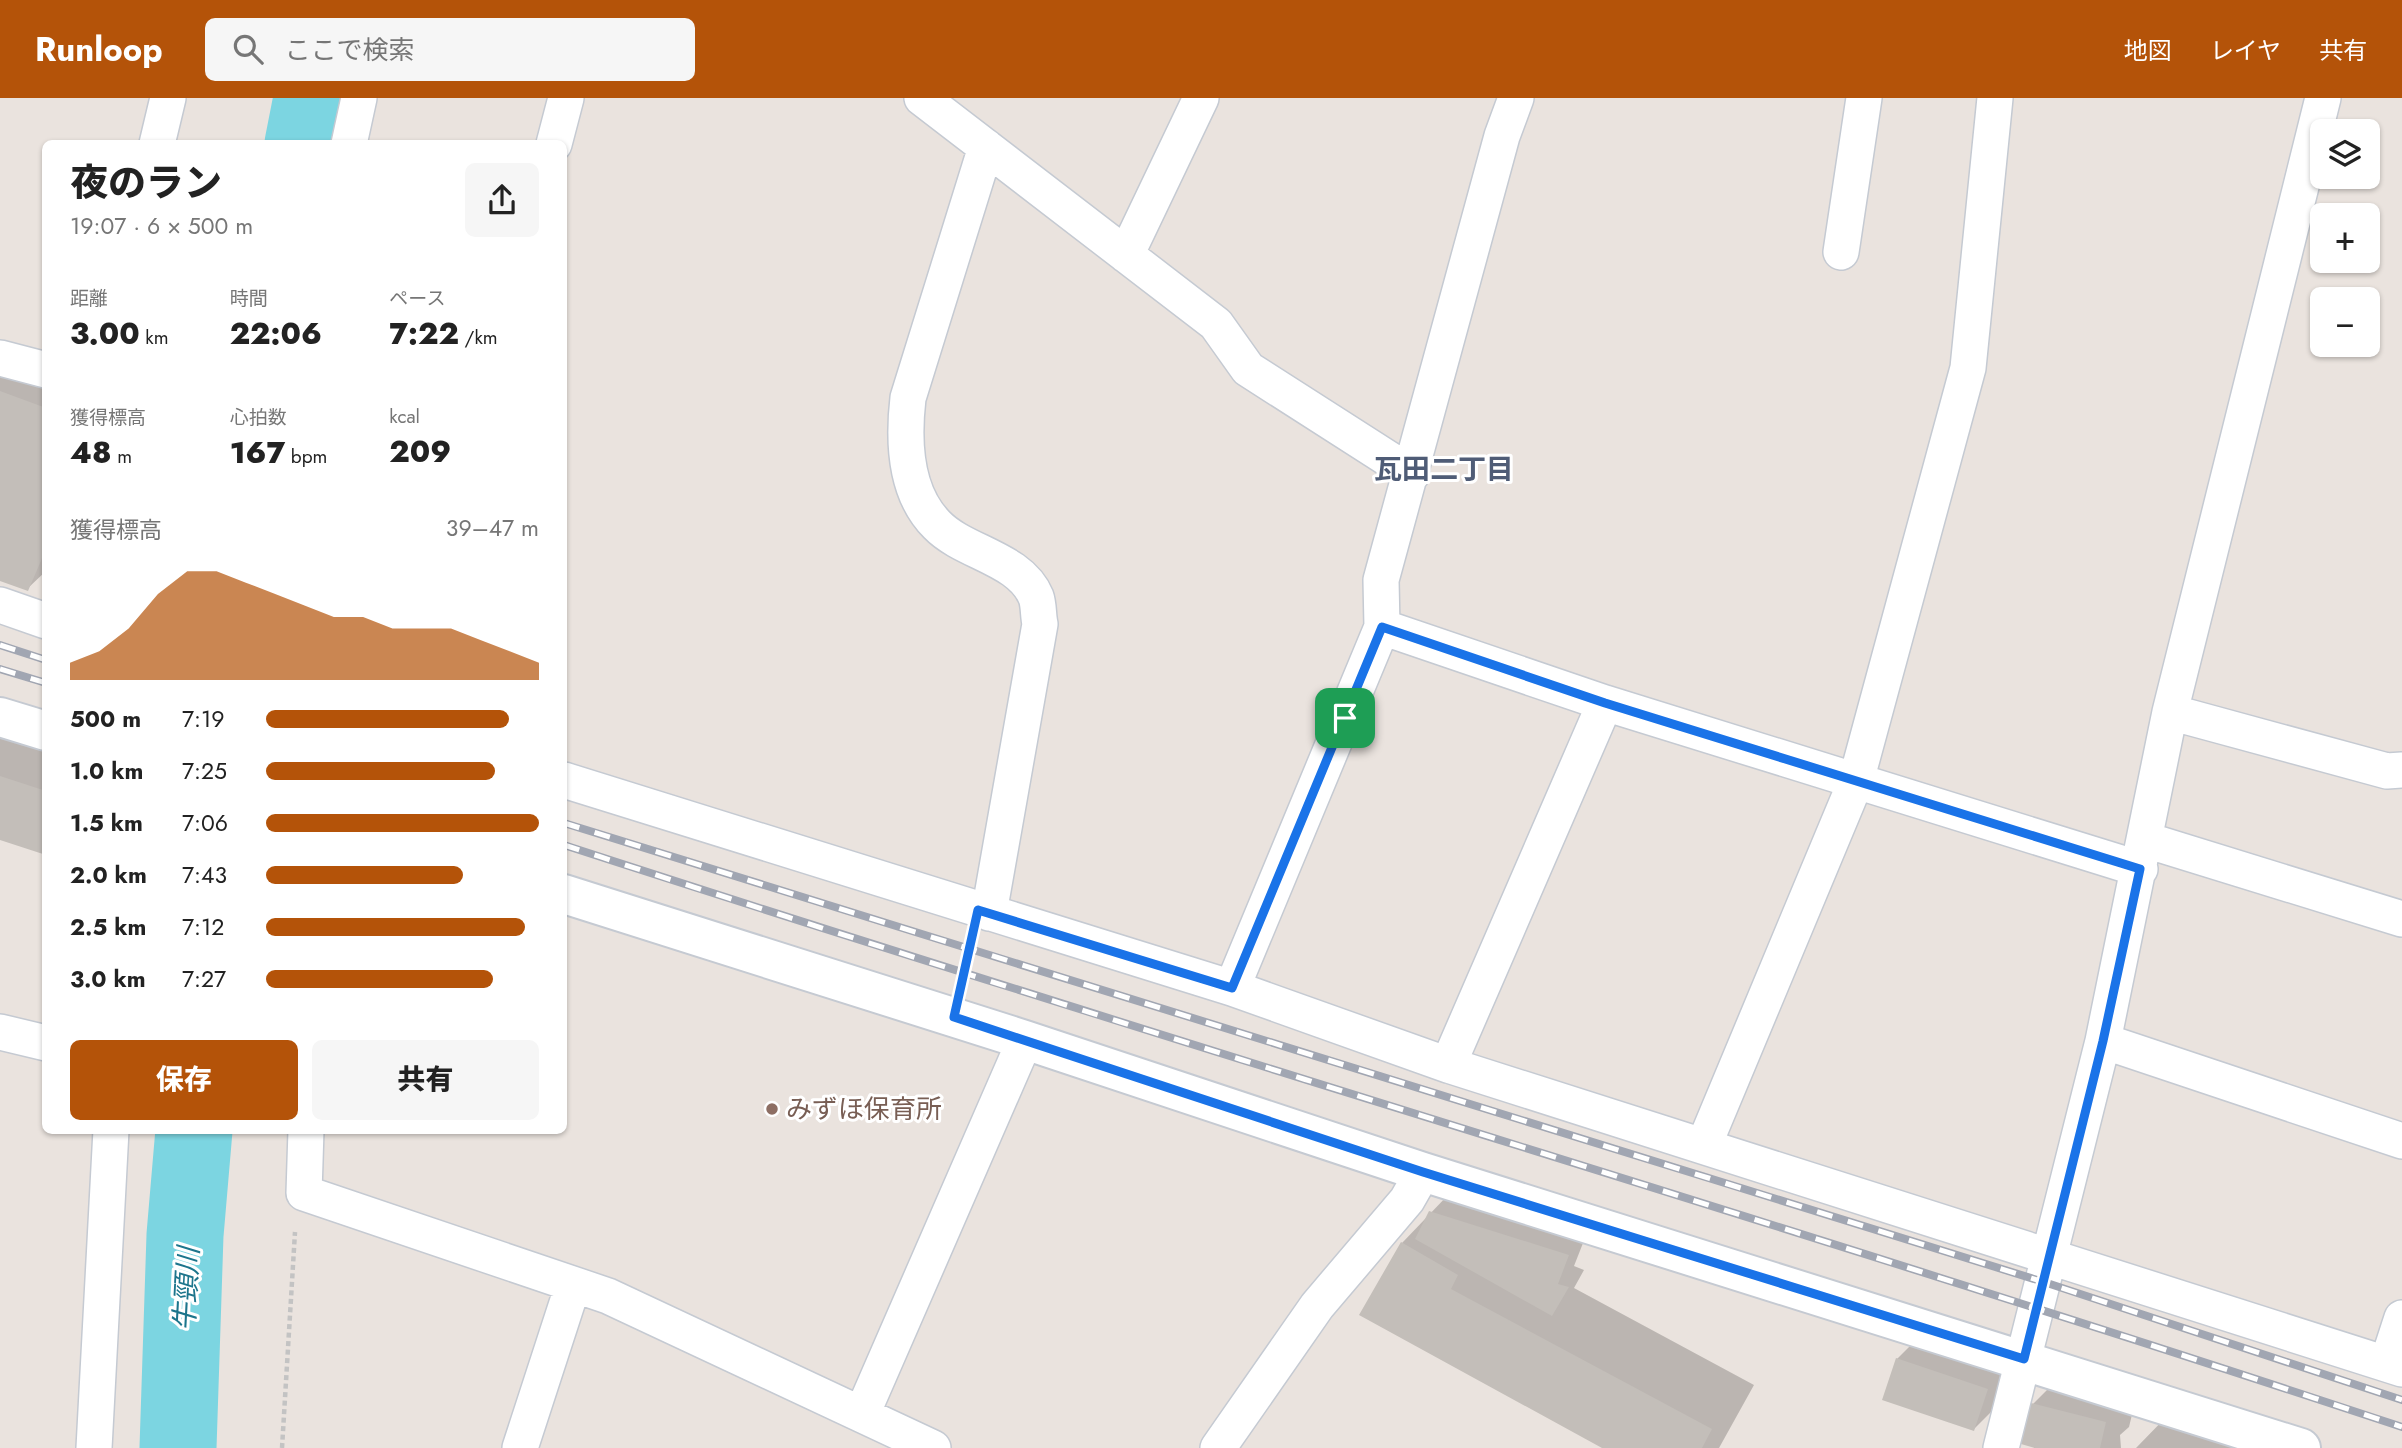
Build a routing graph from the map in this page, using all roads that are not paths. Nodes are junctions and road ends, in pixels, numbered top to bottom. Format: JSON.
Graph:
{"nodes":[{"id":1,"x":167,"y":98,"type":"edge"},
{"id":2,"x":359,"y":98,"type":"edge"},
{"id":3,"x":566,"y":98,"type":"edge"},
{"id":4,"x":922,"y":98,"type":"edge"},
{"id":5,"x":1201,"y":98,"type":"edge"},
{"id":6,"x":1516,"y":98,"type":"edge"},
{"id":7,"x":1864,"y":98,"type":"edge"},
{"id":8,"x":1995,"y":98,"type":"edge"},
{"id":9,"x":2323,"y":98,"type":"edge"},
{"id":10,"x":157,"y":140,"type":"edge"},
{"id":11,"x":350,"y":140,"type":"edge"},
{"id":12,"x":555,"y":140,"type":"edge"},
{"id":13,"x":986,"y":147,"type":"junction"},
{"id":14,"x":1841,"y":251,"type":"dead end"},
{"id":15,"x":1126,"y":255,"type":"junction"},
{"id":16,"x":0,"y":358,"type":"edge"},
{"id":17,"x":42,"y":369,"type":"edge"},
{"id":18,"x":1412,"y":474,"type":"junction"},
{"id":19,"x":0,"y":605,"type":"edge"},
{"id":20,"x":42,"y":620,"type":"edge"},
{"id":21,"x":1382,"y":627,"type":"junction"},
{"id":22,"x":1605,"y":703,"type":"junction"},
{"id":23,"x":2171,"y":712,"type":"junction"},
{"id":24,"x":0,"y":717,"type":"edge"},
{"id":25,"x":42,"y":730,"type":"edge"},
{"id":26,"x":2402,"y":770,"type":"edge"},
{"id":27,"x":567,"y":780,"type":"edge"},
{"id":28,"x":1856,"y":781,"type":"junction"},
{"id":29,"x":2143,"y":855,"type":"junction"},
{"id":30,"x":567,"y":895,"type":"edge"},
{"id":31,"x":983,"y":912,"type":"junction"},
{"id":32,"x":2402,"y":919,"type":"edge"},
{"id":33,"x":1232,"y":988,"type":"junction"},
{"id":34,"x":0,"y":1032,"type":"edge"},
{"id":35,"x":1025,"y":1040,"type":"junction"},
{"id":36,"x":2103,"y":1041,"type":"junction"},
{"id":37,"x":42,"y":1042,"type":"edge"},
{"id":38,"x":1448,"y":1065,"type":"junction"},
{"id":39,"x":111,"y":1134,"type":"edge"},
{"id":40,"x":306,"y":1134,"type":"edge"},
{"id":41,"x":2402,"y":1141,"type":"edge"},
{"id":42,"x":1704,"y":1144,"type":"junction"},
{"id":43,"x":1423,"y":1172,"type":"junction"},
{"id":44,"x":2048,"y":1256,"type":"junction"},
{"id":45,"x":573,"y":1285,"type":"junction"},
{"id":46,"x":2402,"y":1318,"type":"edge"},
{"id":47,"x":2024,"y":1359,"type":"junction"},
{"id":48,"x":2395,"y":1366,"type":"edge"},
{"id":49,"x":862,"y":1414,"type":"junction"},
{"id":50,"x":94,"y":1448,"type":"edge"},
{"id":51,"x":520,"y":1448,"type":"edge"},
{"id":52,"x":933,"y":1448,"type":"edge"},
{"id":53,"x":1218,"y":1448,"type":"edge"},
{"id":54,"x":2001,"y":1448,"type":"edge"},
{"id":55,"x":2301,"y":1448,"type":"edge"}],
"edges":[{"from":1,"to":10,"type":"street"},
{"from":2,"to":11,"type":"street"},
{"from":3,"to":12,"type":"street"},
{"from":4,"to":13,"type":"street"},
{"from":5,"to":15,"type":"street"},
{"from":6,"to":18,"type":"street"},
{"from":7,"to":14,"type":"street"},
{"from":8,"to":28,"type":"street"},
{"from":9,"to":23,"type":"street"},
{"from":13,"to":15,"type":"street"},
{"from":13,"to":31,"type":"street"},
{"from":15,"to":18,"type":"street"},
{"from":16,"to":17,"type":"street"},
{"from":18,"to":21,"type":"street"},
{"from":19,"to":20,"type":"street"},
{"from":21,"to":22,"type":"street"},
{"from":21,"to":33,"type":"street"},
{"from":22,"to":28,"type":"street"},
{"from":22,"to":38,"type":"street"},
{"from":23,"to":26,"type":"street"},
{"from":23,"to":29,"type":"street"},
{"from":24,"to":25,"type":"street"},
{"from":27,"to":31,"type":"street"},
{"from":28,"to":29,"type":"street"},
{"from":28,"to":42,"type":"street"},
{"from":29,"to":32,"type":"street"},
{"from":29,"to":36,"type":"street"},
{"from":30,"to":35,"type":"street"},
{"from":31,"to":33,"type":"street"},
{"from":33,"to":38,"type":"street"},
{"from":34,"to":37,"type":"street"},
{"from":35,"to":43,"type":"street"},
{"from":35,"to":49,"type":"street"},
{"from":36,"to":41,"type":"street"},
{"from":36,"to":44,"type":"street"},
{"from":38,"to":42,"type":"street"},
{"from":39,"to":50,"type":"street"},
{"from":40,"to":45,"type":"street"},
{"from":42,"to":44,"type":"street"},
{"from":43,"to":47,"type":"street"},
{"from":43,"to":53,"type":"street"},
{"from":44,"to":47,"type":"street"},
{"from":44,"to":48,"type":"street"},
{"from":45,"to":49,"type":"street"},
{"from":45,"to":51,"type":"street"},
{"from":46,"to":48,"type":"street"},
{"from":47,"to":54,"type":"street"},
{"from":47,"to":55,"type":"street"},
{"from":49,"to":52,"type":"street"}]}
